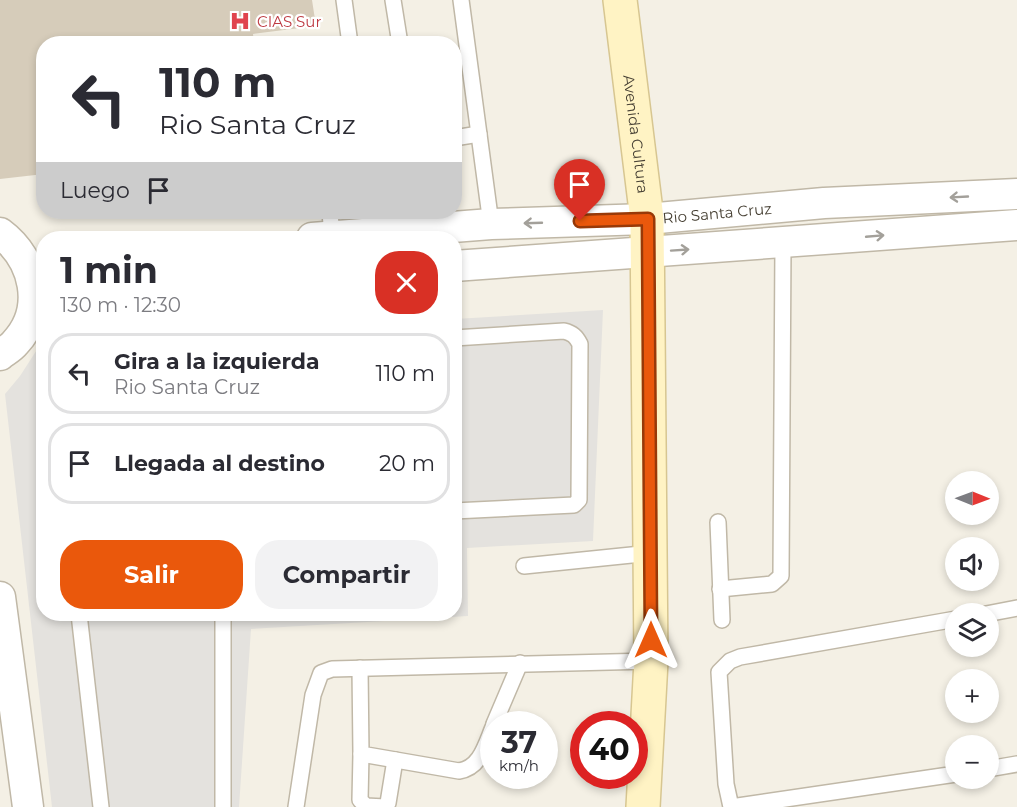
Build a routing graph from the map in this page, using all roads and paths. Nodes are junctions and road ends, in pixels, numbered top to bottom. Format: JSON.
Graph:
{"nodes":[{"id":1,"x":344,"y":0,"type":"edge"},
{"id":2,"x":393,"y":0,"type":"edge"},
{"id":3,"x":461,"y":0,"type":"edge"},
{"id":4,"x":620,"y":0,"type":"edge"},
{"id":5,"x":349,"y":36,"type":"edge"},
{"id":6,"x":399,"y":36,"type":"edge"},
{"id":7,"x":479,"y":134,"type":"junction"},
{"id":8,"x":462,"y":137,"type":"edge"},
{"id":9,"x":1017,"y":194,"type":"edge"},
{"id":10,"x":648,"y":219,"type":"junction"},
{"id":11,"x":374,"y":223,"type":"edge"},
{"id":12,"x":491,"y":224,"type":"junction"},
{"id":13,"x":1017,"y":225,"type":"edge"},
{"id":14,"x":324,"y":229,"type":"edge"},
{"id":15,"x":0,"y":233,"type":"edge"},
{"id":16,"x":783,"y":244,"type":"junction"},
{"id":17,"x":648,"y":252,"type":"junction"},
{"id":18,"x":35,"y":262,"type":"edge"},
{"id":19,"x":462,"y":265,"type":"edge"},
{"id":20,"x":36,"y":289,"type":"edge"},
{"id":21,"x":36,"y":304,"type":"edge"},
{"id":22,"x":462,"y":337,"type":"edge"},
{"id":23,"x":0,"y":355,"type":"edge"},
{"id":24,"x":462,"y":511,"type":"edge"},
{"id":25,"x":718,"y":522,"type":"dead end"},
{"id":26,"x":651,"y":553,"type":"junction"},
{"id":27,"x":524,"y":566,"type":"dead end"},
{"id":28,"x":720,"y":589,"type":"junction"},
{"id":29,"x":0,"y":597,"type":"edge"},
{"id":30,"x":1017,"y":608,"type":"edge"},
{"id":31,"x":999,"y":611,"type":"edge"},
{"id":32,"x":722,"y":620,"type":"dead end"},
{"id":33,"x":80,"y":621,"type":"edge"},
{"id":34,"x":223,"y":621,"type":"edge"},
{"id":35,"x":945,"y":621,"type":"edge"},
{"id":36,"x":651,"y":661,"type":"junction"},
{"id":37,"x":520,"y":663,"type":"junction"},
{"id":38,"x":360,"y":668,"type":"junction"},
{"id":39,"x":6,"y":692,"type":"edge"},
{"id":40,"x":500,"y":711,"type":"edge"},
{"id":41,"x":361,"y":754,"type":"junction"},
{"id":42,"x":480,"y":757,"type":"edge"},
{"id":43,"x":395,"y":760,"type":"junction"},
{"id":44,"x":1017,"y":764,"type":"edge"},
{"id":45,"x":999,"y":767,"type":"edge"},
{"id":46,"x":945,"y":776,"type":"edge"},
{"id":47,"x":28,"y":807,"type":"edge"},
{"id":48,"x":101,"y":807,"type":"edge"},
{"id":49,"x":223,"y":807,"type":"edge"},
{"id":50,"x":296,"y":807,"type":"edge"},
{"id":51,"x":643,"y":807,"type":"edge"},
{"id":52,"x":731,"y":807,"type":"edge"}],
"edges":[{"from":1,"to":5,"type":"lane"},
{"from":2,"to":6,"type":"lane"},
{"from":3,"to":7,"type":"lane"},
{"from":4,"to":10,"type":"street","name":"Avenida Cultura"},
{"from":7,"to":8,"type":"lane"},
{"from":7,"to":12,"type":"lane"},
{"from":9,"to":10,"type":"street","name":"Rio Santa Cruz","one_way":true},
{"from":10,"to":12,"type":"street","name":"Rio Santa Cruz","one_way":true},
{"from":10,"to":17,"type":"street","name":"Avenida Cultura"},
{"from":11,"to":12,"type":"street","name":"Rio Santa Cruz"},
{"from":11,"to":14,"type":"street","name":"Rio Santa Cruz"},
{"from":16,"to":13,"type":"street","one_way":true},
{"from":15,"to":18,"type":"street"},
{"from":17,"to":16,"type":"street","one_way":true},
{"from":16,"to":28,"type":"lane"},
{"from":17,"to":19,"type":"street"},
{"from":17,"to":26,"type":"street","name":"Avenida Cultura"},
{"from":18,"to":20,"type":"street"},
{"from":21,"to":23,"type":"street"},
{"from":22,"to":24,"type":"lane"},
{"from":25,"to":28,"type":"lane"},
{"from":26,"to":27,"type":"lane"},
{"from":26,"to":36,"type":"street","name":"Avenida Cultura"},
{"from":28,"to":32,"type":"lane"},
{"from":29,"to":39,"type":"street"},
{"from":30,"to":31,"type":"lane"},
{"from":33,"to":48,"type":"lane"},
{"from":34,"to":49,"type":"lane"},
{"from":35,"to":52,"type":"lane"},
{"from":36,"to":37,"type":"lane"},
{"from":36,"to":51,"type":"street","name":"Avenida Cultura"},
{"from":37,"to":38,"type":"lane"},
{"from":37,"to":40,"type":"lane"},
{"from":38,"to":41,"type":"lane"},
{"from":38,"to":50,"type":"lane"},
{"from":39,"to":47,"type":"street"},
{"from":41,"to":43,"type":"lane"},
{"from":41,"to":43,"type":"lane"},
{"from":42,"to":43,"type":"lane"},
{"from":44,"to":45,"type":"lane"},
{"from":46,"to":52,"type":"lane"}]}
